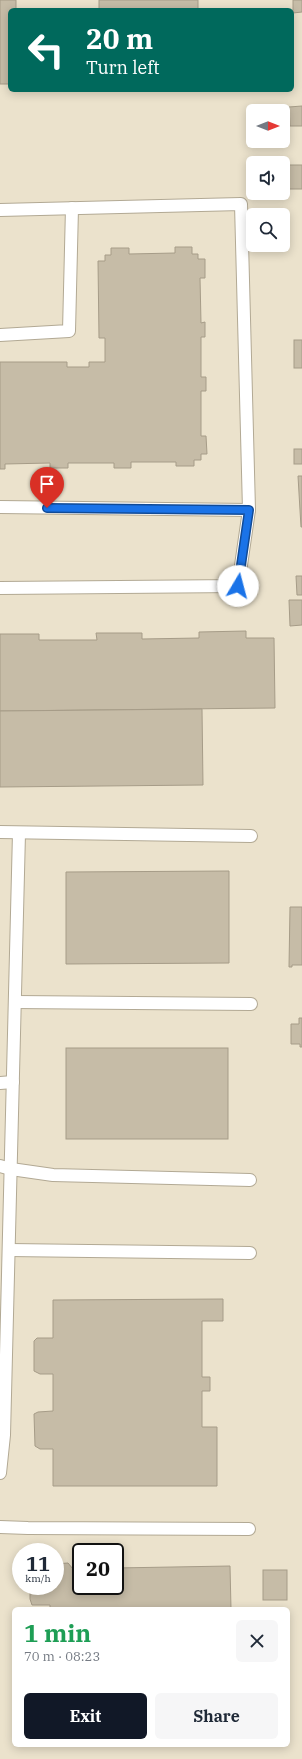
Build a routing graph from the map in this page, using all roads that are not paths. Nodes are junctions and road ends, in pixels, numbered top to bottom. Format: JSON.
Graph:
{"nodes":[{"id":1,"x":72,"y":208,"type":"junction"},
{"id":2,"x":0,"y":210,"type":"edge"},
{"id":3,"x":0,"y":335,"type":"edge"},
{"id":4,"x":0,"y":507,"type":"edge"},
{"id":5,"x":249,"y":510,"type":"junction"},
{"id":6,"x":0,"y":588,"type":"edge"},
{"id":7,"x":0,"y":832,"type":"edge"},
{"id":8,"x":19,"y":833,"type":"junction"},
{"id":9,"x":251,"y":836,"type":"dead end"},
{"id":10,"x":15,"y":1002,"type":"junction"},
{"id":11,"x":251,"y":1004,"type":"dead end"},
{"id":12,"x":13,"y":1082,"type":"junction"},
{"id":13,"x":0,"y":1083,"type":"edge"},
{"id":14,"x":5,"y":1168,"type":"edge"},
{"id":15,"x":250,"y":1180,"type":"dead end"},
{"id":16,"x":9,"y":1250,"type":"junction"},
{"id":17,"x":250,"y":1253,"type":"dead end"},
{"id":18,"x":2,"y":1435,"type":"edge"},
{"id":19,"x":0,"y":1473,"type":"edge"},
{"id":20,"x":0,"y":1527,"type":"edge"},
{"id":21,"x":249,"y":1529,"type":"dead end"}],
"edges":[{"from":1,"to":2,"type":"lane"},
{"from":1,"to":3,"type":"lane"},
{"from":1,"to":5,"type":"lane"},
{"from":4,"to":5,"type":"lane"},
{"from":5,"to":6,"type":"lane"},
{"from":7,"to":8,"type":"lane"},
{"from":8,"to":9,"type":"lane"},
{"from":8,"to":10,"type":"lane"},
{"from":10,"to":11,"type":"lane"},
{"from":10,"to":12,"type":"lane"},
{"from":12,"to":13,"type":"lane"},
{"from":12,"to":14,"type":"lane"},
{"from":14,"to":15,"type":"lane"},
{"from":14,"to":16,"type":"lane"},
{"from":16,"to":17,"type":"lane"},
{"from":16,"to":18,"type":"lane"},
{"from":18,"to":19,"type":"lane"},
{"from":20,"to":21,"type":"lane"}]}
